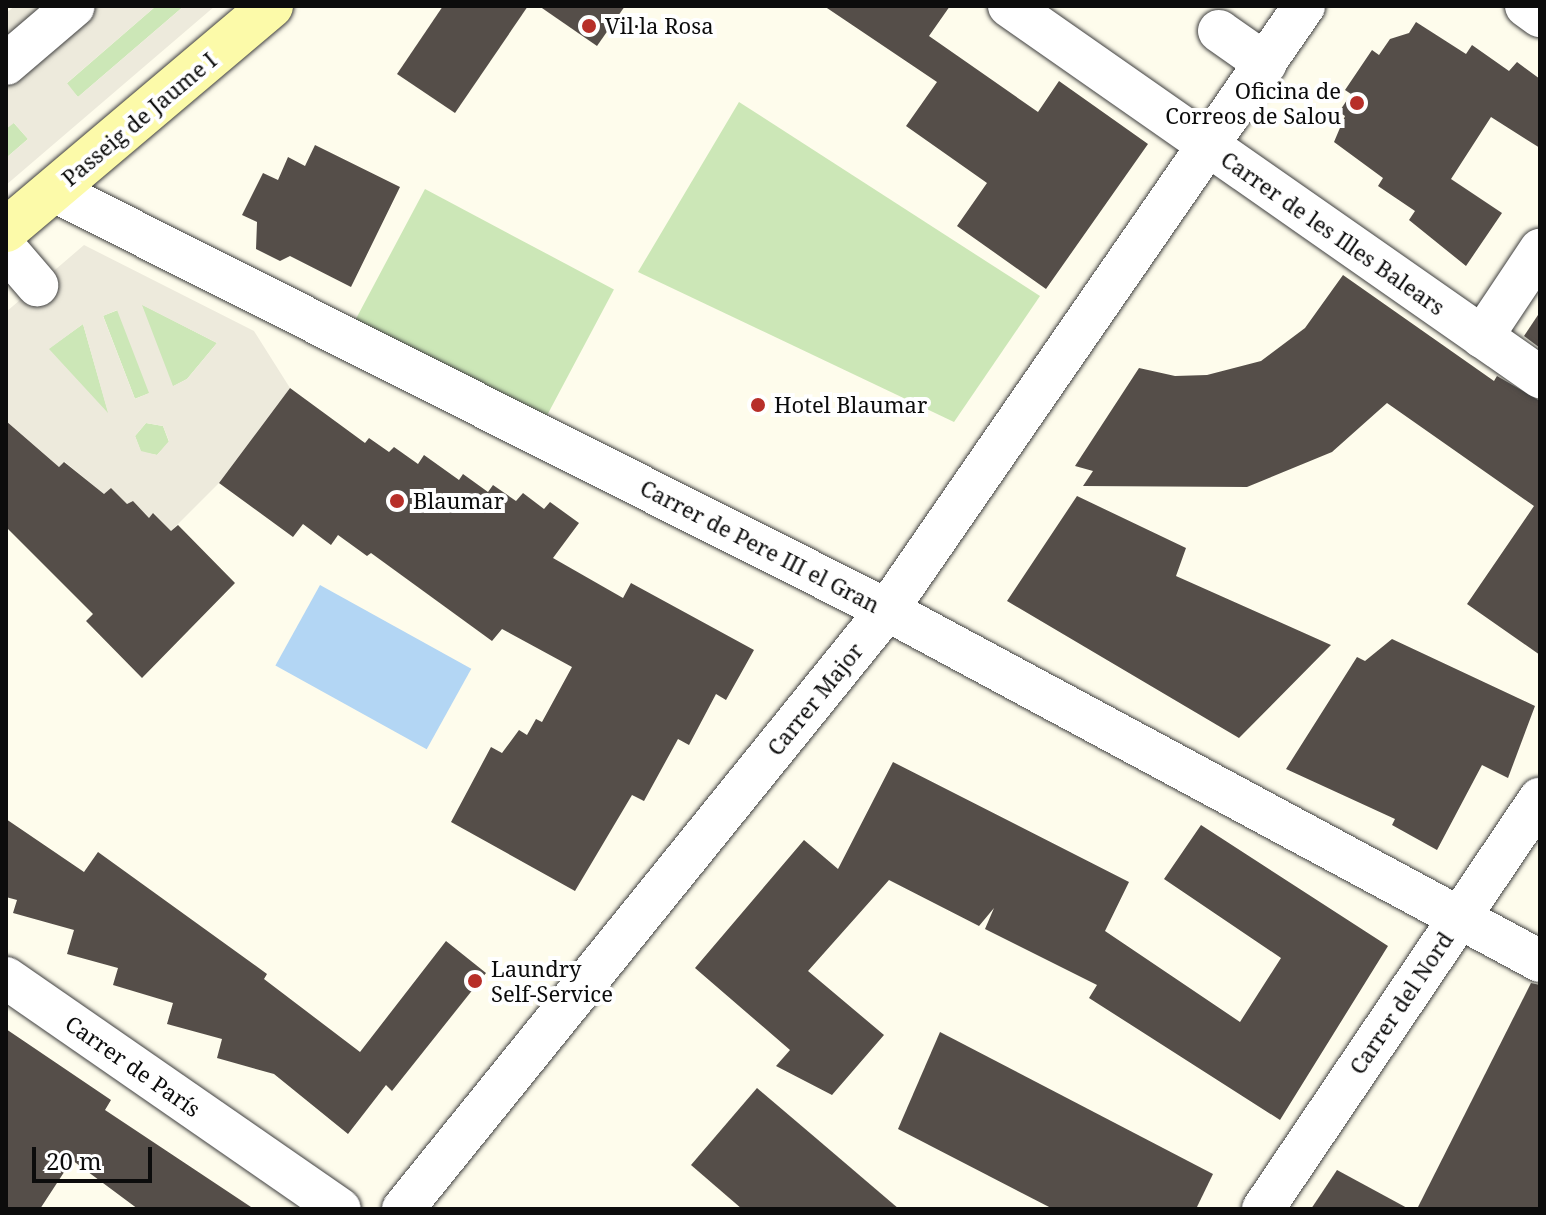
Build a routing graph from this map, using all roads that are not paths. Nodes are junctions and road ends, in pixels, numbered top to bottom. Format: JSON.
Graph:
{"nodes":[{"id":1,"x":74,"y":6,"type":"edge"},
{"id":2,"x":271,"y":6,"type":"edge"},
{"id":3,"x":1009,"y":6,"type":"edge"},
{"id":4,"x":1304,"y":6,"type":"edge"},
{"id":5,"x":1526,"y":6,"type":"edge"},
{"id":6,"x":1540,"y":16,"type":"edge"},
{"id":7,"x":1219,"y":31,"type":"dead end"},
{"id":8,"x":6,"y":64,"type":"edge"},
{"id":9,"x":1266,"y":64,"type":"junction"},
{"id":10,"x":1210,"y":147,"type":"junction"},
{"id":11,"x":54,"y":191,"type":"junction"},
{"id":12,"x":6,"y":230,"type":"edge"},
{"id":13,"x":6,"y":249,"type":"edge"},
{"id":14,"x":1540,"y":250,"type":"edge"},
{"id":15,"x":37,"y":285,"type":"dead end"},
{"id":16,"x":1482,"y":337,"type":"junction"},
{"id":17,"x":1540,"y":377,"type":"edge"},
{"id":18,"x":887,"y":610,"type":"junction"},
{"id":19,"x":1540,"y":799,"type":"edge"},
{"id":20,"x":1456,"y":920,"type":"junction"},
{"id":21,"x":1540,"y":961,"type":"edge"},
{"id":22,"x":6,"y":978,"type":"edge"},
{"id":23,"x":340,"y":1209,"type":"edge"},
{"id":24,"x":403,"y":1209,"type":"edge"},
{"id":25,"x":1263,"y":1209,"type":"edge"}],
"edges":[{"from":1,"to":8,"type":"street"},
{"from":2,"to":11,"type":"street","name":"Passeig de Jaume I"},
{"from":3,"to":10,"type":"street","name":"Carrer de les Illes Balears"},
{"from":4,"to":9,"type":"street","name":"Carrer Major"},
{"from":5,"to":6,"type":"street"},
{"from":7,"to":9,"type":"street"},
{"from":9,"to":10,"type":"street","name":"Carrer Major"},
{"from":10,"to":16,"type":"street","name":"Carrer de les Illes Balears"},
{"from":10,"to":18,"type":"street","name":"Carrer Major"},
{"from":11,"to":12,"type":"street","name":"Passeig de Jaume I"},
{"from":11,"to":18,"type":"street","name":"Carrer de Pere III el Gran"},
{"from":13,"to":15,"type":"street"},
{"from":14,"to":16,"type":"street"},
{"from":16,"to":17,"type":"street","name":"Carrer de les Illes Balears"},
{"from":18,"to":20,"type":"street","name":"Carrer de Pere III el Gran"},
{"from":18,"to":24,"type":"street","name":"Carrer Major"},
{"from":19,"to":20,"type":"street","name":"Carrer del Nord"},
{"from":20,"to":21,"type":"street"},
{"from":20,"to":25,"type":"street","name":"Carrer del Nord"},
{"from":22,"to":23,"type":"street","name":"Carrer de París"}]}
